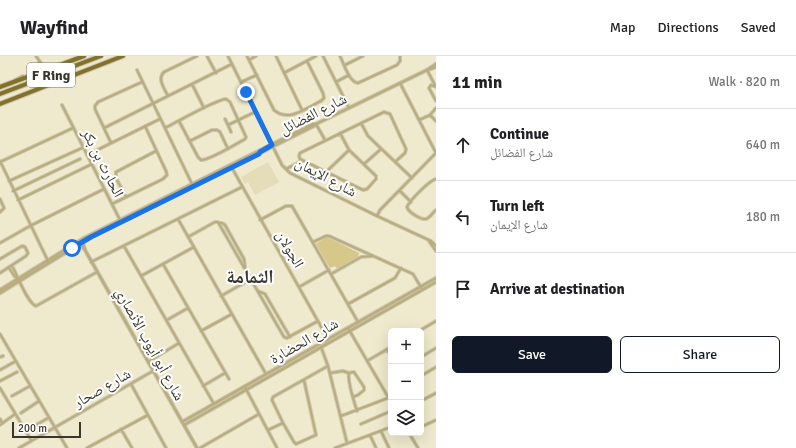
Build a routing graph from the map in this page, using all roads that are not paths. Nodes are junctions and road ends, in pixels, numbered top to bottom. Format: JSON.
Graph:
{"nodes":[{"id":1,"x":36,"y":56,"type":"edge"},
{"id":2,"x":84,"y":56,"type":"edge"},
{"id":3,"x":101,"y":56,"type":"edge"},
{"id":4,"x":123,"y":56,"type":"edge"},
{"id":5,"x":127,"y":56,"type":"edge"},
{"id":6,"x":198,"y":56,"type":"edge"},
{"id":7,"x":207,"y":56,"type":"edge"},
{"id":8,"x":228,"y":56,"type":"edge"},
{"id":9,"x":247,"y":56,"type":"edge"},
{"id":10,"x":256,"y":56,"type":"edge"},
{"id":11,"x":276,"y":56,"type":"edge"},
{"id":12,"x":316,"y":56,"type":"edge"},
{"id":13,"x":323,"y":56,"type":"edge"},
{"id":14,"x":340,"y":56,"type":"edge"},
{"id":15,"x":363,"y":56,"type":"edge"},
{"id":16,"x":400,"y":56,"type":"edge"},
{"id":17,"x":116,"y":59,"type":"junction"},
{"id":18,"x":249,"y":60,"type":"junction"},
{"id":19,"x":39,"y":61,"type":"junction"},
{"id":20,"x":307,"y":61,"type":"junction"},
{"id":21,"x":69,"y":62,"type":"junction"},
{"id":22,"x":232,"y":64,"type":"junction"},
{"id":23,"x":436,"y":64,"type":"edge"},
{"id":24,"x":345,"y":65,"type":"junction"},
{"id":25,"x":436,"y":67,"type":"edge"},
{"id":26,"x":137,"y":70,"type":"dead end"},
{"id":27,"x":427,"y":70,"type":"junction"},
{"id":28,"x":216,"y":73,"type":"junction"},
{"id":29,"x":284,"y":73,"type":"junction"},
{"id":30,"x":350,"y":75,"type":"junction"},
{"id":31,"x":257,"y":76,"type":"junction"},
{"id":32,"x":142,"y":82,"type":"junction"},
{"id":33,"x":336,"y":82,"type":"junction"},
{"id":34,"x":11,"y":83,"type":"junction"},
{"id":35,"x":241,"y":83,"type":"junction"},
{"id":36,"x":400,"y":83,"type":"junction"},
{"id":37,"x":192,"y":84,"type":"junction"},
{"id":38,"x":0,"y":87,"type":"edge"},
{"id":39,"x":436,"y":87,"type":"edge"},
{"id":40,"x":0,"y":94,"type":"edge"},
{"id":41,"x":168,"y":96,"type":"junction"},
{"id":42,"x":436,"y":101,"type":"edge"},
{"id":43,"x":153,"y":104,"type":"junction"},
{"id":44,"x":0,"y":105,"type":"edge"},
{"id":45,"x":62,"y":105,"type":"dead end"},
{"id":46,"x":204,"y":108,"type":"junction"},
{"id":47,"x":349,"y":108,"type":"junction"},
{"id":48,"x":436,"y":108,"type":"edge"},
{"id":49,"x":302,"y":110,"type":"junction"},
{"id":50,"x":256,"y":112,"type":"junction"},
{"id":51,"x":430,"y":114,"type":"junction"},
{"id":52,"x":160,"y":119,"type":"junction"},
{"id":53,"x":225,"y":120,"type":"dead end"},
{"id":54,"x":239,"y":120,"type":"junction"},
{"id":55,"x":419,"y":120,"type":"junction"},
{"id":56,"x":180,"y":121,"type":"junction"},
{"id":57,"x":436,"y":121,"type":"edge"},
{"id":58,"x":361,"y":123,"type":"junction"},
{"id":59,"x":316,"y":124,"type":"junction"},
{"id":60,"x":228,"y":125,"type":"junction"},
{"id":61,"x":145,"y":126,"type":"junction"},
{"id":62,"x":73,"y":128,"type":"junction"},
{"id":63,"x":104,"y":128,"type":"junction"},
{"id":64,"x":165,"y":128,"type":"junction"},
{"id":65,"x":231,"y":132,"type":"dead end"},
{"id":66,"x":340,"y":133,"type":"junction"},
{"id":67,"x":325,"y":140,"type":"junction"},
{"id":68,"x":190,"y":141,"type":"junction"},
{"id":69,"x":111,"y":143,"type":"junction"},
{"id":70,"x":272,"y":146,"type":"junction"},
{"id":71,"x":83,"y":147,"type":"junction"},
{"id":72,"x":228,"y":149,"type":"junction"},
{"id":73,"x":381,"y":149,"type":"junction"},
{"id":74,"x":349,"y":150,"type":"junction"},
{"id":75,"x":156,"y":151,"type":"junction"},
{"id":76,"x":436,"y":153,"type":"edge"},
{"id":77,"x":87,"y":155,"type":"junction"},
{"id":78,"x":80,"y":159,"type":"dead end"},
{"id":79,"x":241,"y":160,"type":"junction"},
{"id":80,"x":302,"y":161,"type":"junction"},
{"id":81,"x":0,"y":162,"type":"edge"},
{"id":82,"x":395,"y":162,"type":"junction"},
{"id":83,"x":92,"y":164,"type":"junction"},
{"id":84,"x":364,"y":165,"type":"junction"},
{"id":85,"x":232,"y":168,"type":"junction"},
{"id":86,"x":286,"y":169,"type":"junction"},
{"id":87,"x":326,"y":172,"type":"junction"},
{"id":88,"x":412,"y":178,"type":"junction"},
{"id":89,"x":436,"y":179,"type":"edge"},
{"id":90,"x":9,"y":181,"type":"junction"},
{"id":91,"x":193,"y":185,"type":"junction"},
{"id":92,"x":242,"y":187,"type":"junction"},
{"id":93,"x":104,"y":189,"type":"junction"},
{"id":94,"x":13,"y":191,"type":"junction"},
{"id":95,"x":400,"y":191,"type":"junction"},
{"id":96,"x":126,"y":197,"type":"junction"},
{"id":97,"x":0,"y":199,"type":"edge"},
{"id":98,"x":18,"y":200,"type":"junction"},
{"id":99,"x":411,"y":202,"type":"junction"},
{"id":100,"x":112,"y":204,"type":"junction"},
{"id":101,"x":436,"y":210,"type":"edge"},
{"id":102,"x":0,"y":212,"type":"edge"},
{"id":103,"x":377,"y":216,"type":"junction"},
{"id":104,"x":178,"y":219,"type":"junction"},
{"id":105,"x":120,"y":220,"type":"junction"},
{"id":106,"x":260,"y":220,"type":"junction"},
{"id":107,"x":220,"y":223,"type":"junction"},
{"id":108,"x":30,"y":226,"type":"junction"},
{"id":109,"x":111,"y":227,"type":"junction"},
{"id":110,"x":188,"y":237,"type":"junction"},
{"id":111,"x":426,"y":239,"type":"junction"},
{"id":112,"x":80,"y":242,"type":"junction"},
{"id":113,"x":313,"y":242,"type":"junction"},
{"id":114,"x":0,"y":243,"type":"edge"},
{"id":115,"x":124,"y":246,"type":"junction"},
{"id":116,"x":436,"y":246,"type":"edge"},
{"id":117,"x":194,"y":247,"type":"junction"},
{"id":118,"x":436,"y":251,"type":"edge"},
{"id":119,"x":374,"y":256,"type":"junction"},
{"id":120,"x":0,"y":259,"type":"edge"},
{"id":121,"x":48,"y":261,"type":"junction"},
{"id":122,"x":91,"y":262,"type":"junction"},
{"id":123,"x":163,"y":264,"type":"junction"},
{"id":124,"x":12,"y":266,"type":"junction"},
{"id":125,"x":9,"y":268,"type":"junction"},
{"id":126,"x":401,"y":268,"type":"junction"},
{"id":127,"x":245,"y":269,"type":"junction"},
{"id":128,"x":329,"y":270,"type":"junction"},
{"id":129,"x":97,"y":272,"type":"junction"},
{"id":130,"x":0,"y":273,"type":"edge"},
{"id":131,"x":331,"y":274,"type":"junction"},
{"id":132,"x":141,"y":276,"type":"junction"},
{"id":133,"x":436,"y":278,"type":"edge"},
{"id":134,"x":251,"y":279,"type":"junction"},
{"id":135,"x":19,"y":280,"type":"junction"},
{"id":136,"x":436,"y":282,"type":"edge"},
{"id":137,"x":299,"y":287,"type":"junction"},
{"id":138,"x":421,"y":288,"type":"junction"},
{"id":139,"x":3,"y":289,"type":"edge"},
{"id":140,"x":258,"y":291,"type":"junction"},
{"id":141,"x":0,"y":293,"type":"edge"},
{"id":142,"x":221,"y":296,"type":"junction"},
{"id":143,"x":348,"y":304,"type":"junction"},
{"id":144,"x":188,"y":308,"type":"junction"},
{"id":145,"x":232,"y":314,"type":"junction"},
{"id":146,"x":166,"y":320,"type":"junction"},
{"id":147,"x":318,"y":321,"type":"junction"},
{"id":148,"x":436,"y":321,"type":"edge"},
{"id":149,"x":359,"y":324,"type":"junction"},
{"id":150,"x":424,"y":328,"type":"edge"},
{"id":151,"x":349,"y":329,"type":"junction"},
{"id":152,"x":201,"y":330,"type":"junction"},
{"id":153,"x":0,"y":334,"type":"edge"},
{"id":154,"x":290,"y":337,"type":"junction"},
{"id":155,"x":329,"y":340,"type":"junction"},
{"id":156,"x":179,"y":343,"type":"junction"},
{"id":157,"x":320,"y":346,"type":"junction"},
{"id":158,"x":436,"y":348,"type":"edge"},
{"id":159,"x":387,"y":349,"type":"edge"},
{"id":160,"x":424,"y":355,"type":"edge"},
{"id":161,"x":3,"y":356,"type":"dead end"},
{"id":162,"x":0,"y":357,"type":"edge"},
{"id":163,"x":367,"y":360,"type":"junction"},
{"id":164,"x":16,"y":361,"type":"junction"},
{"id":165,"x":148,"y":362,"type":"junction"},
{"id":166,"x":328,"y":366,"type":"junction"},
{"id":167,"x":436,"y":367,"type":"edge"},
{"id":168,"x":0,"y":370,"type":"edge"},
{"id":169,"x":153,"y":371,"type":"junction"},
{"id":170,"x":17,"y":372,"type":"dead end"},
{"id":171,"x":225,"y":373,"type":"junction"},
{"id":172,"x":330,"y":373,"type":"junction"},
{"id":173,"x":349,"y":373,"type":"junction"},
{"id":174,"x":424,"y":374,"type":"edge"},
{"id":175,"x":267,"y":376,"type":"junction"},
{"id":176,"x":228,"y":379,"type":"dead end"},
{"id":177,"x":304,"y":380,"type":"junction"},
{"id":178,"x":1,"y":381,"type":"edge"},
{"id":179,"x":131,"y":384,"type":"junction"},
{"id":180,"x":30,"y":386,"type":"junction"},
{"id":181,"x":203,"y":386,"type":"junction"},
{"id":182,"x":0,"y":388,"type":"edge"},
{"id":183,"x":245,"y":388,"type":"junction"},
{"id":184,"x":436,"y":393,"type":"edge"},
{"id":185,"x":12,"y":396,"type":"dead end"},
{"id":186,"x":353,"y":397,"type":"junction"},
{"id":187,"x":388,"y":398,"type":"joint"},
{"id":188,"x":423,"y":400,"type":"edge"},
{"id":189,"x":39,"y":401,"type":"junction"},
{"id":190,"x":215,"y":406,"type":"junction"},
{"id":191,"x":357,"y":411,"type":"junction"},
{"id":192,"x":388,"y":411,"type":"edge"},
{"id":193,"x":21,"y":413,"type":"dead end"},
{"id":194,"x":15,"y":414,"type":"junction"},
{"id":195,"x":259,"y":414,"type":"junction"},
{"id":196,"x":148,"y":415,"type":"junction"},
{"id":197,"x":341,"y":416,"type":"junction"},
{"id":198,"x":48,"y":418,"type":"junction"},
{"id":199,"x":0,"y":419,"type":"edge"},
{"id":200,"x":436,"y":420,"type":"edge"},
{"id":201,"x":283,"y":423,"type":"junction"},
{"id":202,"x":1,"y":424,"type":"edge"},
{"id":203,"x":183,"y":424,"type":"junction"},
{"id":204,"x":360,"y":424,"type":"dead end"},
{"id":205,"x":424,"y":426,"type":"edge"},
{"id":206,"x":31,"y":428,"type":"dead end"},
{"id":207,"x":54,"y":428,"type":"junction"},
{"id":208,"x":388,"y":428,"type":"edge"},
{"id":209,"x":121,"y":429,"type":"junction"},
{"id":210,"x":268,"y":430,"type":"junction"},
{"id":211,"x":380,"y":431,"type":"junction"},
{"id":212,"x":370,"y":435,"type":"junction"},
{"id":213,"x":412,"y":436,"type":"edge"},
{"id":214,"x":31,"y":440,"type":"junction"},
{"id":215,"x":347,"y":443,"type":"junction"},
{"id":216,"x":91,"y":447,"type":"edge"},
{"id":217,"x":19,"y":448,"type":"edge"},
{"id":218,"x":67,"y":448,"type":"edge"},
{"id":219,"x":87,"y":448,"type":"edge"},
{"id":220,"x":132,"y":448,"type":"edge"},
{"id":221,"x":166,"y":448,"type":"edge"},
{"id":222,"x":199,"y":448,"type":"edge"},
{"id":223,"x":277,"y":448,"type":"edge"},
{"id":224,"x":335,"y":448,"type":"edge"},
{"id":225,"x":376,"y":448,"type":"edge"},
{"id":226,"x":389,"y":448,"type":"edge"},
{"id":227,"x":418,"y":448,"type":"edge"}],
"edges":[{"from":1,"to":19,"type":"street"},
{"from":2,"to":21,"type":"highway"},
{"from":3,"to":40,"type":"highway","number":"F Ring"},
{"from":4,"to":17,"type":"highway","number":"F Ring"},
{"from":5,"to":17,"type":"highway"},
{"from":6,"to":41,"type":"street"},
{"from":7,"to":28,"type":"street"},
{"from":8,"to":22,"type":"street","name":"شارع الإيمان"},
{"from":9,"to":18,"type":"street"},
{"from":10,"to":18,"type":"street"},
{"from":11,"to":29,"type":"street"},
{"from":12,"to":20,"type":"street"},
{"from":13,"to":33,"type":"street"},
{"from":14,"to":24,"type":"street"},
{"from":15,"to":24,"type":"street"},
{"from":16,"to":30,"type":"street"},
{"from":17,"to":44,"type":"highway","number":"F Ring"},
{"from":18,"to":31,"type":"street"},
{"from":19,"to":21,"type":"street"},
{"from":19,"to":34,"type":"street"},
{"from":20,"to":29,"type":"street"},
{"from":20,"to":49,"type":"street"},
{"from":21,"to":34,"type":"highway"},
{"from":22,"to":28,"type":"street"},
{"from":22,"to":35,"type":"street","name":"شارع الإيمان"},
{"from":23,"to":27,"type":"street","name":"شارع الفضائل"},
{"from":24,"to":30,"type":"street"},
{"from":25,"to":27,"type":"street","name":"شارع الفضائل"},
{"from":26,"to":32,"type":"street"},
{"from":27,"to":36,"type":"street","name":"شارع الفضائل"},
{"from":27,"to":39,"type":"street"},
{"from":28,"to":37,"type":"street"},
{"from":29,"to":49,"type":"street"},
{"from":30,"to":33,"type":"street"},
{"from":31,"to":35,"type":"street"},
{"from":31,"to":49,"type":"street"},
{"from":32,"to":43,"type":"street"},
{"from":32,"to":63,"type":"street"},
{"from":33,"to":47,"type":"street"},
{"from":34,"to":38,"type":"highway"},
{"from":35,"to":50,"type":"street","name":"شارع الإيمان"},
{"from":36,"to":47,"type":"street","name":"شارع الفضائل"},
{"from":36,"to":55,"type":"street"},
{"from":37,"to":41,"type":"street"},
{"from":37,"to":46,"type":"street"},
{"from":39,"to":42,"type":"street"},
{"from":41,"to":43,"type":"street"},
{"from":43,"to":52,"type":"street"},
{"from":43,"to":63,"type":"street"},
{"from":45,"to":62,"type":"street","name":"الحارث بن بكر"},
{"from":46,"to":54,"type":"street"},
{"from":46,"to":56,"type":"street"},
{"from":47,"to":59,"type":"street","name":"شارع الفضائل"},
{"from":48,"to":51,"type":"street"},
{"from":50,"to":54,"type":"street"},
{"from":50,"to":70,"type":"street","name":"شارع الإيمان"},
{"from":51,"to":55,"type":"street"},
{"from":51,"to":57,"type":"street"},
{"from":52,"to":61,"type":"street"},
{"from":52,"to":64,"type":"street"},
{"from":53,"to":60,"type":"street"},
{"from":54,"to":60,"type":"street"},
{"from":54,"to":72,"type":"street"},
{"from":55,"to":76,"type":"street"},
{"from":56,"to":64,"type":"street"},
{"from":56,"to":68,"type":"street"},
{"from":58,"to":66,"type":"street"},
{"from":58,"to":73,"type":"street"},
{"from":58,"to":82,"type":"street"},
{"from":59,"to":67,"type":"street"},
{"from":59,"to":70,"type":"street","name":"شارع الفضائل"},
{"from":59,"to":70,"type":"street"},
{"from":60,"to":65,"type":"street"},
{"from":61,"to":69,"type":"street"},
{"from":61,"to":75,"type":"street"},
{"from":62,"to":71,"type":"street","name":"الحارث بن بكر"},
{"from":62,"to":81,"type":"street"},
{"from":63,"to":69,"type":"street"},
{"from":64,"to":91,"type":"street"},
{"from":66,"to":67,"type":"street"},
{"from":66,"to":74,"type":"street"},
{"from":67,"to":80,"type":"street"},
{"from":68,"to":72,"type":"street"},
{"from":68,"to":72,"type":"street"},
{"from":69,"to":77,"type":"street"},
{"from":70,"to":79,"type":"street"},
{"from":70,"to":85,"type":"street"},
{"from":70,"to":86,"type":"street","name":"شارع الإيمان"},
{"from":71,"to":77,"type":"street","name":"الحارث بن بكر"},
{"from":71,"to":90,"type":"street"},
{"from":73,"to":82,"type":"street"},
{"from":73,"to":84,"type":"street"},
{"from":74,"to":84,"type":"street"},
{"from":74,"to":87,"type":"street"},
{"from":75,"to":96,"type":"street"},
{"from":75,"to":96,"type":"street"},
{"from":76,"to":88,"type":"street"},
{"from":77,"to":83,"type":"street","name":"الحارث بن بكر"},
{"from":78,"to":94,"type":"street"},
{"from":79,"to":85,"type":"street"},
{"from":79,"to":91,"type":"street"},
{"from":80,"to":86,"type":"street"},
{"from":80,"to":87,"type":"street"},
{"from":81,"to":90,"type":"street"},
{"from":82,"to":88,"type":"street"},
{"from":83,"to":93,"type":"street","name":"الحارث بن بكر"},
{"from":83,"to":98,"type":"street"},
{"from":84,"to":87,"type":"street"},
{"from":85,"to":91,"type":"street"},
{"from":85,"to":92,"type":"street","name":"الجولان"},
{"from":86,"to":103,"type":"street","name":"شارع الإيمان"},
{"from":88,"to":95,"type":"street"},
{"from":89,"to":99,"type":"street"},
{"from":90,"to":94,"type":"street"},
{"from":91,"to":105,"type":"street"},
{"from":91,"to":109,"type":"street"},
{"from":92,"to":104,"type":"street"},
{"from":92,"to":106,"type":"street","name":"الجولان"},
{"from":93,"to":100,"type":"street","name":"الحارث بن بكر"},
{"from":93,"to":108,"type":"street"},
{"from":94,"to":98,"type":"street"},
{"from":95,"to":99,"type":"street"},
{"from":95,"to":103,"type":"street"},
{"from":96,"to":100,"type":"street"},
{"from":97,"to":102,"type":"street"},
{"from":98,"to":108,"type":"street"},
{"from":99,"to":101,"type":"street"},
{"from":100,"to":105,"type":"street","name":"الحارث بن بكر"},
{"from":103,"to":111,"type":"street","name":"شارع الإيمان"},
{"from":104,"to":110,"type":"street"},
{"from":104,"to":115,"type":"street"},
{"from":105,"to":109,"type":"street","name":"الحارث بن بكر"},
{"from":105,"to":112,"type":"street"},
{"from":106,"to":113,"type":"street"},
{"from":106,"to":137,"type":"street","name":"الجولان"},
{"from":107,"to":110,"type":"street"},
{"from":107,"to":127,"type":"street"},
{"from":107,"to":127,"type":"street"},
{"from":108,"to":114,"type":"street"},
{"from":108,"to":121,"type":"street"},
{"from":109,"to":112,"type":"street"},
{"from":110,"to":117,"type":"street"},
{"from":111,"to":116,"type":"street","name":"شارع الإيمان"},
{"from":111,"to":118,"type":"street","name":"شارع الإيمان"},
{"from":112,"to":121,"type":"street"},
{"from":112,"to":122,"type":"street","name":"شارع أبو أيوب الأنصاري"},
{"from":113,"to":119,"type":"street"},
{"from":113,"to":128,"type":"street"},
{"from":115,"to":122,"type":"street"},
{"from":115,"to":132,"type":"street"},
{"from":117,"to":123,"type":"street"},
{"from":117,"to":142,"type":"street"},
{"from":119,"to":126,"type":"street"},
{"from":119,"to":131,"type":"street"},
{"from":120,"to":124,"type":"street"},
{"from":121,"to":135,"type":"street"},
{"from":122,"to":129,"type":"street","name":"شارع أبو أيوب الأنصاري"},
{"from":123,"to":132,"type":"street"},
{"from":123,"to":144,"type":"street"},
{"from":124,"to":125,"type":"street"},
{"from":124,"to":135,"type":"street"},
{"from":125,"to":130,"type":"street"},
{"from":125,"to":135,"type":"street"},
{"from":126,"to":138,"type":"street"},
{"from":126,"to":143,"type":"street"},
{"from":127,"to":134,"type":"street"},
{"from":128,"to":131,"type":"street"},
{"from":128,"to":137,"type":"street"},
{"from":129,"to":135,"type":"street"},
{"from":129,"to":165,"type":"street","name":"شارع أبو أيوب الأنصاري"},
{"from":131,"to":143,"type":"street"},
{"from":132,"to":146,"type":"street"},
{"from":133,"to":138,"type":"street","name":"شارع الحضارة"},
{"from":134,"to":140,"type":"street"},
{"from":134,"to":142,"type":"street"},
{"from":135,"to":139,"type":"street"},
{"from":136,"to":138,"type":"street","name":"شارع الحضارة"},
{"from":137,"to":147,"type":"street","name":"الجولان"},
{"from":138,"to":149,"type":"street","name":"شارع الحضارة"},
{"from":139,"to":141,"type":"street"},
{"from":140,"to":154,"type":"street"},
{"from":140,"to":154,"type":"street"},
{"from":142,"to":145,"type":"street"},
{"from":143,"to":149,"type":"street"},
{"from":144,"to":146,"type":"street"},
{"from":144,"to":152,"type":"street"},
{"from":145,"to":152,"type":"street"},
{"from":145,"to":175,"type":"street"},
{"from":146,"to":156,"type":"street"},
{"from":147,"to":154,"type":"street"},
{"from":147,"to":155,"type":"street","name":"الجولان"},
{"from":148,"to":150,"type":"street"},
{"from":149,"to":151,"type":"street","name":"شارع الحضارة"},
{"from":151,"to":155,"type":"street","name":"شارع الحضارة"},
{"from":151,"to":163,"type":"street"},
{"from":152,"to":171,"type":"street"},
{"from":153,"to":164,"type":"street"},
{"from":155,"to":157,"type":"street","name":"شارع الحضارة"},
{"from":156,"to":165,"type":"street"},
{"from":156,"to":181,"type":"street"},
{"from":157,"to":166,"type":"street"},
{"from":157,"to":175,"type":"street","name":"شارع الحضارة"},
{"from":158,"to":160,"type":"street"},
{"from":159,"to":163,"type":"street"},
{"from":161,"to":162,"type":"street"},
{"from":163,"to":187,"type":"street"},
{"from":164,"to":168,"type":"street"},
{"from":164,"to":180,"type":"street"},
{"from":165,"to":169,"type":"street","name":"شارع أبو أيوب الأنصاري"},
{"from":166,"to":172,"type":"street"},
{"from":166,"to":177,"type":"street"},
{"from":167,"to":174,"type":"street"},
{"from":169,"to":179,"type":"street","name":"شارع صحار"},
{"from":169,"to":203,"type":"street","name":"شارع أبو أيوب الأنصاري"},
{"from":170,"to":178,"type":"street"},
{"from":171,"to":176,"type":"street"},
{"from":171,"to":181,"type":"street"},
{"from":172,"to":173,"type":"street"},
{"from":172,"to":197,"type":"street"},
{"from":173,"to":186,"type":"street"},
{"from":173,"to":186,"type":"street"},
{"from":175,"to":183,"type":"street","name":"شارع الحضارة"},
{"from":177,"to":201,"type":"street"},
{"from":177,"to":201,"type":"street"},
{"from":179,"to":196,"type":"street"},
{"from":179,"to":207,"type":"street","name":"شارع صحار"},
{"from":180,"to":185,"type":"street"},
{"from":180,"to":189,"type":"street"},
{"from":181,"to":190,"type":"street"},
{"from":182,"to":194,"type":"street"},
{"from":183,"to":190,"type":"street","name":"شارع الحضارة"},
{"from":183,"to":195,"type":"street"},
{"from":184,"to":188,"type":"street"},
{"from":186,"to":191,"type":"street"},
{"from":187,"to":191,"type":"street"},
{"from":189,"to":193,"type":"street"},
{"from":189,"to":198,"type":"street"},
{"from":190,"to":203,"type":"street","name":"شارع الحضارة"},
{"from":191,"to":197,"type":"street"},
{"from":192,"to":204,"type":"street"},
{"from":194,"to":202,"type":"street"},
{"from":194,"to":214,"type":"street"},
{"from":195,"to":210,"type":"street"},
{"from":195,"to":222,"type":"street"},
{"from":196,"to":209,"type":"street"},
{"from":196,"to":221,"type":"street"},
{"from":197,"to":215,"type":"street"},
{"from":198,"to":206,"type":"street"},
{"from":198,"to":207,"type":"street"},
{"from":199,"to":202,"type":"street"},
{"from":200,"to":205,"type":"street"},
{"from":201,"to":210,"type":"street"},
{"from":203,"to":222,"type":"street","name":"شارع أبو أيوب الأنصاري"},
{"from":207,"to":214,"type":"street","name":"شارع صحار"},
{"from":207,"to":218,"type":"street"},
{"from":208,"to":211,"type":"street"},
{"from":209,"to":216,"type":"street"},
{"from":209,"to":220,"type":"street"},
{"from":210,"to":223,"type":"street"},
{"from":211,"to":212,"type":"street"},
{"from":211,"to":226,"type":"street"},
{"from":212,"to":215,"type":"street"},
{"from":212,"to":225,"type":"street"},
{"from":213,"to":227,"type":"street"},
{"from":214,"to":217,"type":"street","name":"شارع صحار"},
{"from":215,"to":224,"type":"street"},
{"from":216,"to":219,"type":"street"}]}
